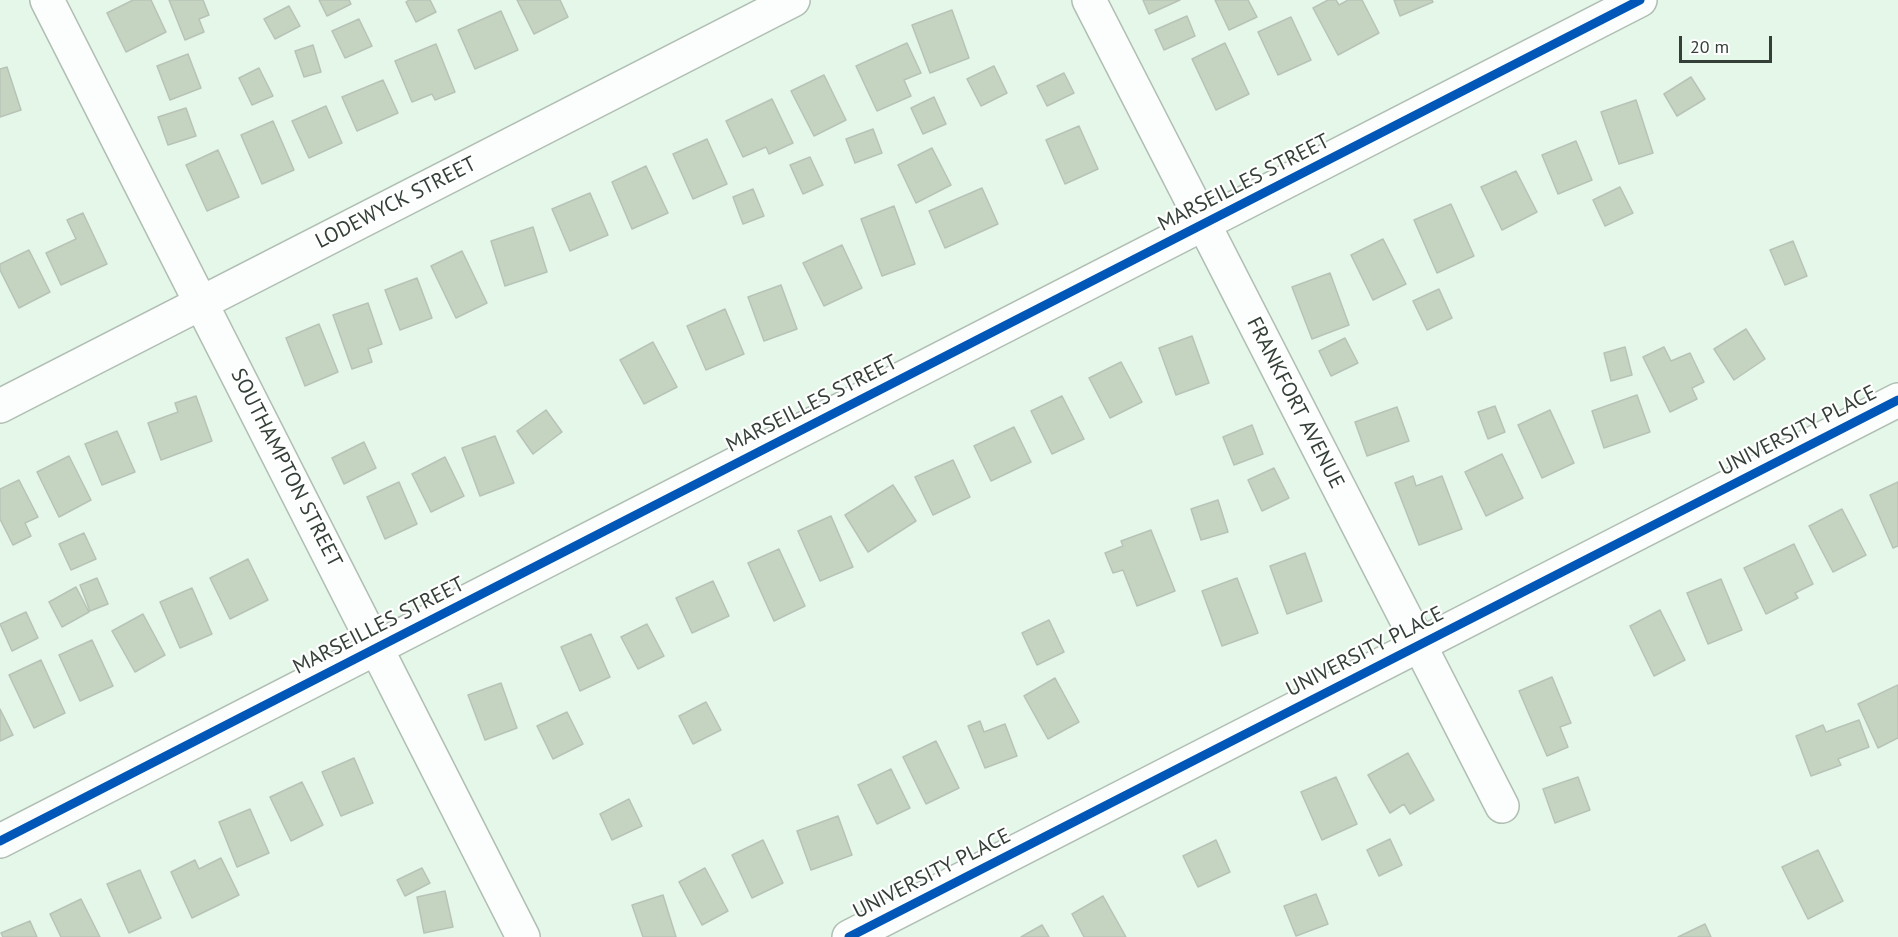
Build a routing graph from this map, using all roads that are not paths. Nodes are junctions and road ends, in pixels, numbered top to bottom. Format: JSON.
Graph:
{"nodes":[{"id":1,"x":47,"y":0,"type":"edge"},
{"id":2,"x":793,"y":0,"type":"edge"},
{"id":3,"x":1089,"y":0,"type":"edge"},
{"id":4,"x":1640,"y":0,"type":"edge"},
{"id":5,"x":1204,"y":224,"type":"junction"},
{"id":6,"x":201,"y":303,"type":"junction"},
{"id":7,"x":1898,"y":400,"type":"edge"},
{"id":8,"x":0,"y":406,"type":"edge"},
{"id":9,"x":1419,"y":645,"type":"junction"},
{"id":10,"x":376,"y":647,"type":"junction"},
{"id":11,"x":1502,"y":806,"type":"dead end"},
{"id":12,"x":0,"y":841,"type":"edge"},
{"id":13,"x":524,"y":937,"type":"edge"},
{"id":14,"x":849,"y":937,"type":"edge"}],
"edges":[{"from":1,"to":6,"type":"street","name":"SOUTHAMPTON STREET"},
{"from":2,"to":6,"type":"street","name":"LODEWYCK STREET"},
{"from":3,"to":5,"type":"street","name":"FRANKFORT AVENUE"},
{"from":4,"to":5,"type":"street","name":"MARSEILLES STREET"},
{"from":5,"to":9,"type":"street","name":"FRANKFORT AVENUE"},
{"from":5,"to":10,"type":"street","name":"MARSEILLES STREET"},
{"from":6,"to":8,"type":"street","name":"LODEWYCK STREET"},
{"from":6,"to":10,"type":"street","name":"SOUTHAMPTON STREET"},
{"from":7,"to":9,"type":"street","name":"UNIVERSITY PLACE"},
{"from":9,"to":11,"type":"street","name":"FRANKFORT AVENUE"},
{"from":9,"to":14,"type":"street","name":"UNIVERSITY PLACE"},
{"from":10,"to":12,"type":"street","name":"MARSEILLES STREET"},
{"from":10,"to":13,"type":"street","name":"SOUTHAMPTON STREET"}]}
